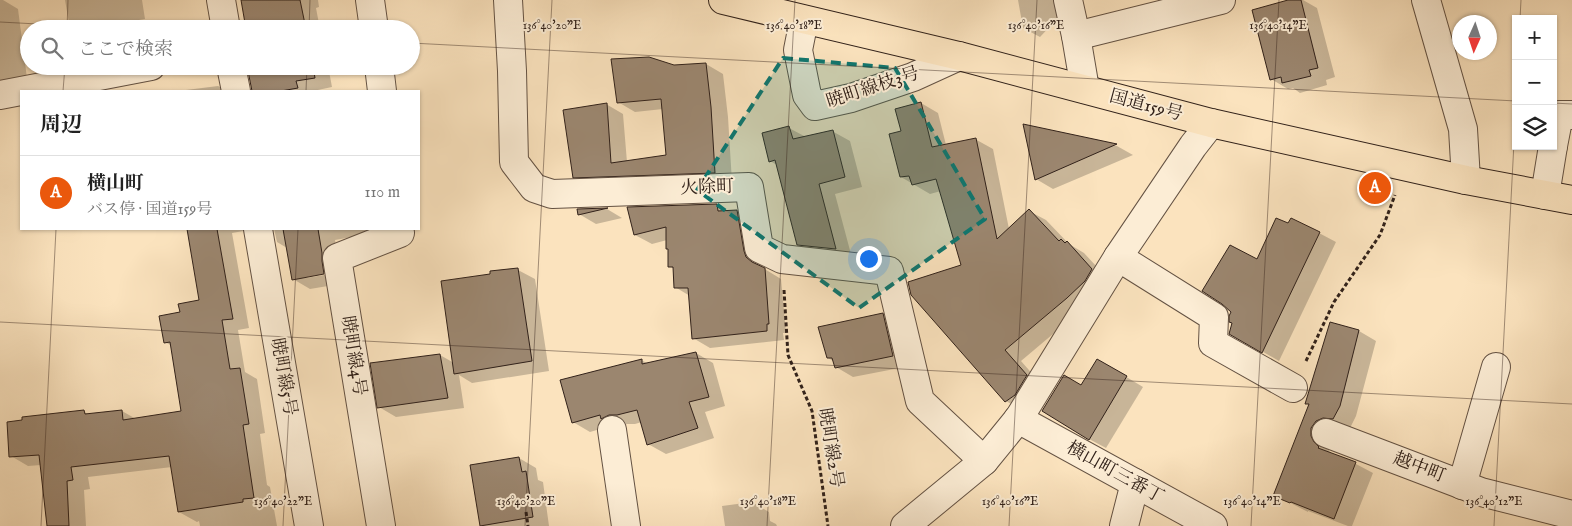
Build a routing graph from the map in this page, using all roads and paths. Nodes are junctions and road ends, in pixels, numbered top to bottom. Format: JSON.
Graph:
{"nodes":[{"id":1,"x":221,"y":0,"type":"edge"},
{"id":2,"x":370,"y":0,"type":"edge"},
{"id":3,"x":508,"y":0,"type":"edge"},
{"id":4,"x":723,"y":0,"type":"edge"},
{"id":5,"x":1068,"y":0,"type":"edge"},
{"id":6,"x":1221,"y":0,"type":"edge"},
{"id":7,"x":1426,"y":0,"type":"edge"},
{"id":8,"x":224,"y":20,"type":"edge"},
{"id":9,"x":373,"y":20,"type":"edge"},
{"id":10,"x":804,"y":20,"type":"junction"},
{"id":11,"x":1076,"y":36,"type":"junction"},
{"id":12,"x":959,"y":56,"type":"junction"},
{"id":13,"x":105,"y":75,"type":"edge"},
{"id":14,"x":233,"y":75,"type":"edge"},
{"id":15,"x":380,"y":75,"type":"edge"},
{"id":16,"x":1085,"y":89,"type":"junction"},
{"id":17,"x":26,"y":90,"type":"edge"},
{"id":18,"x":236,"y":90,"type":"edge"},
{"id":19,"x":382,"y":90,"type":"edge"},
{"id":20,"x":20,"y":91,"type":"edge"},
{"id":21,"x":0,"y":95,"type":"edge"},
{"id":22,"x":1572,"y":115,"type":"edge"},
{"id":23,"x":1211,"y":123,"type":"junction"},
{"id":24,"x":1557,"y":125,"type":"edge"},
{"id":25,"x":1552,"y":150,"type":"edge"},
{"id":26,"x":1406,"y":166,"type":"junction"},
{"id":27,"x":1466,"y":180,"type":"junction"},
{"id":28,"x":1545,"y":195,"type":"junction"},
{"id":29,"x":1572,"y":200,"type":"edge"},
{"id":30,"x":258,"y":230,"type":"edge"},
{"id":31,"x":400,"y":230,"type":"edge"},
{"id":32,"x":1118,"y":257,"type":"junction"},
{"id":33,"x":782,"y":259,"type":"junction"},
{"id":34,"x":1496,"y":366,"type":"dead end"},
{"id":35,"x":1293,"y":388,"type":"joint"},
{"id":36,"x":1018,"y":419,"type":"junction"},
{"id":37,"x":612,"y":430,"type":"dead end"},
{"id":38,"x":1326,"y":433,"type":"dead end"},
{"id":39,"x":984,"y":461,"type":"junction"},
{"id":40,"x":1135,"y":483,"type":"junction"},
{"id":41,"x":1462,"y":485,"type":"junction"},
{"id":42,"x":526,"y":512,"type":"dead end"},
{"id":43,"x":1572,"y":515,"type":"edge"},
{"id":44,"x":309,"y":526,"type":"edge"},
{"id":45,"x":381,"y":526,"type":"edge"},
{"id":46,"x":528,"y":526,"type":"edge"},
{"id":47,"x":626,"y":526,"type":"edge"},
{"id":48,"x":828,"y":526,"type":"edge"},
{"id":49,"x":904,"y":526,"type":"edge"},
{"id":50,"x":1124,"y":526,"type":"edge"},
{"id":51,"x":1213,"y":526,"type":"edge"}],
"edges":[{"from":1,"to":8,"type":"street"},
{"from":2,"to":9,"type":"street"},
{"from":3,"to":33,"type":"street","name":"火除町"},
{"from":4,"to":10,"type":"highway","name":"国道159号"},
{"from":5,"to":11,"type":"street"},
{"from":6,"to":11,"type":"street"},
{"from":7,"to":27,"type":"street"},
{"from":10,"to":12,"type":"highway","name":"国道159号"},
{"from":10,"to":12,"type":"street","name":"暁町線枝3号"},
{"from":11,"to":16,"type":"street"},
{"from":12,"to":16,"type":"highway","name":"国道159号"},
{"from":13,"to":17,"type":"street"},
{"from":14,"to":18,"type":"street"},
{"from":15,"to":19,"type":"street"},
{"from":16,"to":23,"type":"highway","name":"国道159号"},
{"from":20,"to":21,"type":"street"},
{"from":22,"to":24,"type":"street"},
{"from":23,"to":26,"type":"highway","name":"国道159号"},
{"from":23,"to":32,"type":"street"},
{"from":25,"to":28,"type":"street"},
{"from":26,"to":27,"type":"highway","name":"国道159号"},
{"from":26,"to":35,"type":"path"},
{"from":27,"to":28,"type":"highway","name":"国道159号"},
{"from":28,"to":29,"type":"highway","name":"国道159号"},
{"from":30,"to":44,"type":"street","name":"暁町線5号"},
{"from":31,"to":45,"type":"street","name":"暁町線4号"},
{"from":32,"to":35,"type":"street"},
{"from":32,"to":36,"type":"street"},
{"from":33,"to":39,"type":"street","name":"火除町"},
{"from":33,"to":48,"type":"path","name":"暁町線2号"},
{"from":34,"to":41,"type":"street"},
{"from":36,"to":39,"type":"street"},
{"from":36,"to":40,"type":"street","name":"横山町三番丁"},
{"from":37,"to":47,"type":"street"},
{"from":38,"to":41,"type":"street","name":"越中町"},
{"from":39,"to":49,"type":"street"},
{"from":40,"to":50,"type":"street"},
{"from":40,"to":51,"type":"street","name":"横山町三番丁"},
{"from":41,"to":43,"type":"street","name":"越中町"},
{"from":42,"to":46,"type":"path"}]}
